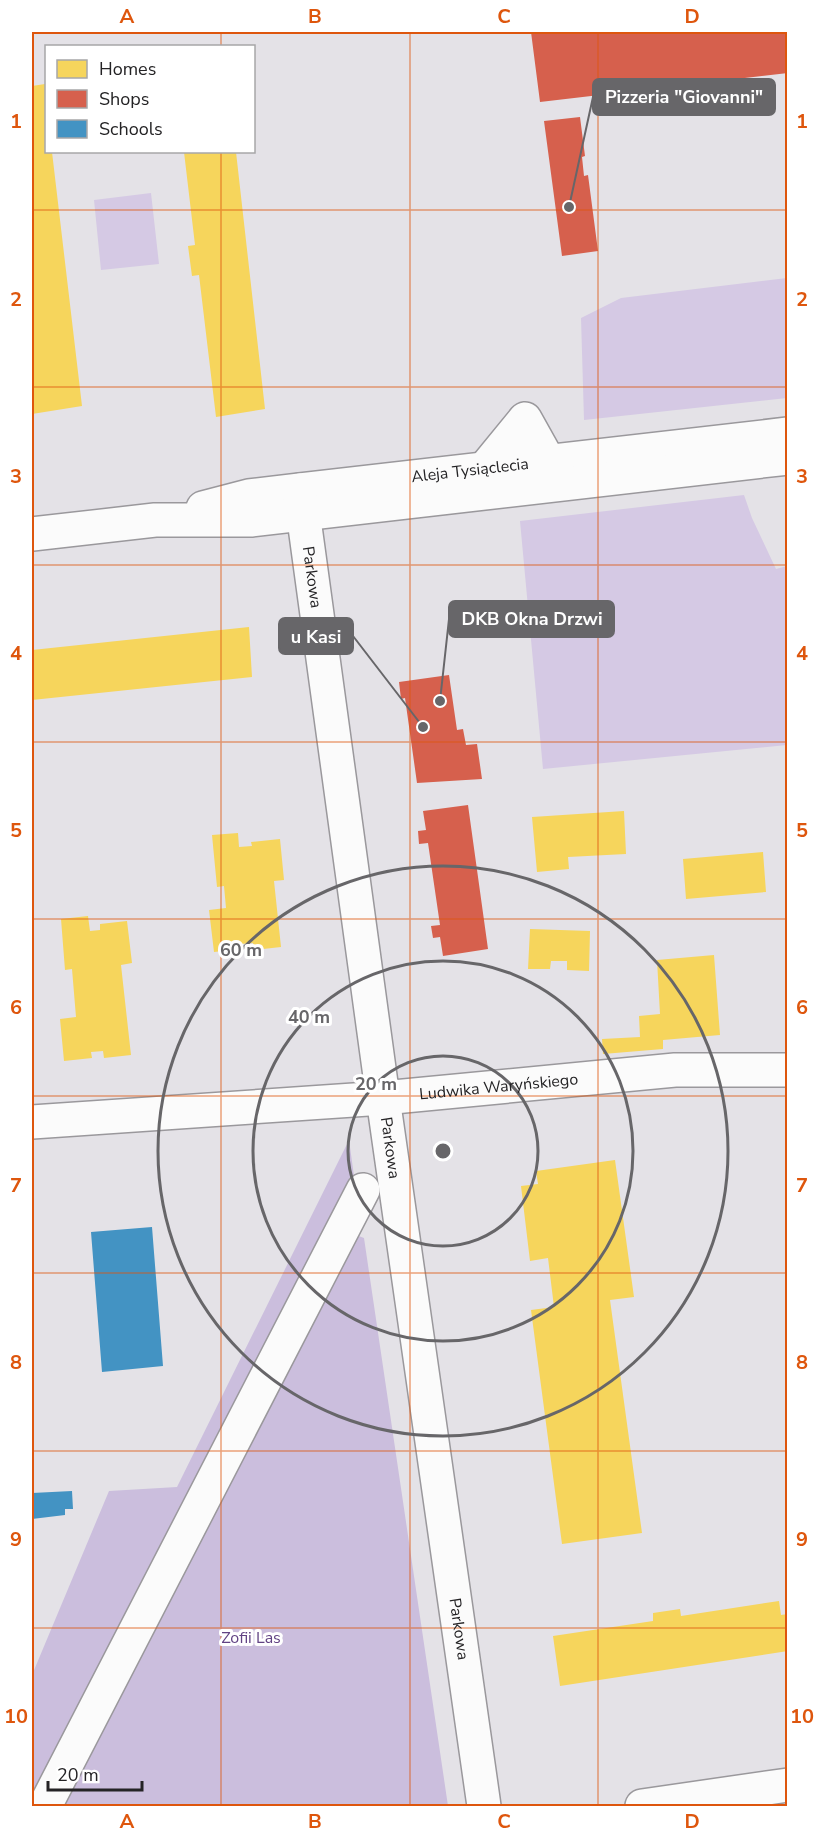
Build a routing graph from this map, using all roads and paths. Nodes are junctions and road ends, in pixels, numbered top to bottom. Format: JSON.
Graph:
{"nodes":[{"id":1,"x":788,"y":434,"type":"edge"},
{"id":2,"x":788,"y":458,"type":"edge"},
{"id":3,"x":485,"y":468,"type":"junction"},
{"id":4,"x":561,"y":472,"type":"junction"},
{"id":5,"x":302,"y":501,"type":"junction"},
{"id":6,"x":32,"y":534,"type":"edge"},
{"id":7,"x":788,"y":1070,"type":"edge"},
{"id":8,"x":383,"y":1098,"type":"junction"},
{"id":9,"x":32,"y":1122,"type":"edge"},
{"id":10,"x":363,"y":1190,"type":"dead end"},
{"id":11,"x":788,"y":1785,"type":"edge"},
{"id":12,"x":45,"y":1806,"type":"edge"},
{"id":13,"x":484,"y":1806,"type":"edge"},
{"id":14,"x":642,"y":1806,"type":"edge"}],
"edges":[{"from":1,"to":4,"type":"street","name":"Aleja Tysiąclecia"},
{"from":2,"to":4,"type":"street","name":"Aleja Tysiąclecia"},
{"from":3,"to":4,"type":"street","name":"Aleja Tysiąclecia"},
{"from":3,"to":4,"type":"street"},
{"from":3,"to":5,"type":"street","name":"Aleja Tysiąclecia"},
{"from":4,"to":5,"type":"street","name":"Aleja Tysiąclecia"},
{"from":5,"to":6,"type":"street","name":"Aleja Tysiąclecia"},
{"from":5,"to":8,"type":"street","name":"Parkowa"},
{"from":7,"to":8,"type":"street","name":"Ludwika Waryńskiego"},
{"from":8,"to":9,"type":"street","name":"Ludwika Waryńskiego"},
{"from":8,"to":13,"type":"street","name":"Parkowa"},
{"from":10,"to":12,"type":"street"},
{"from":11,"to":14,"type":"street"}]}
